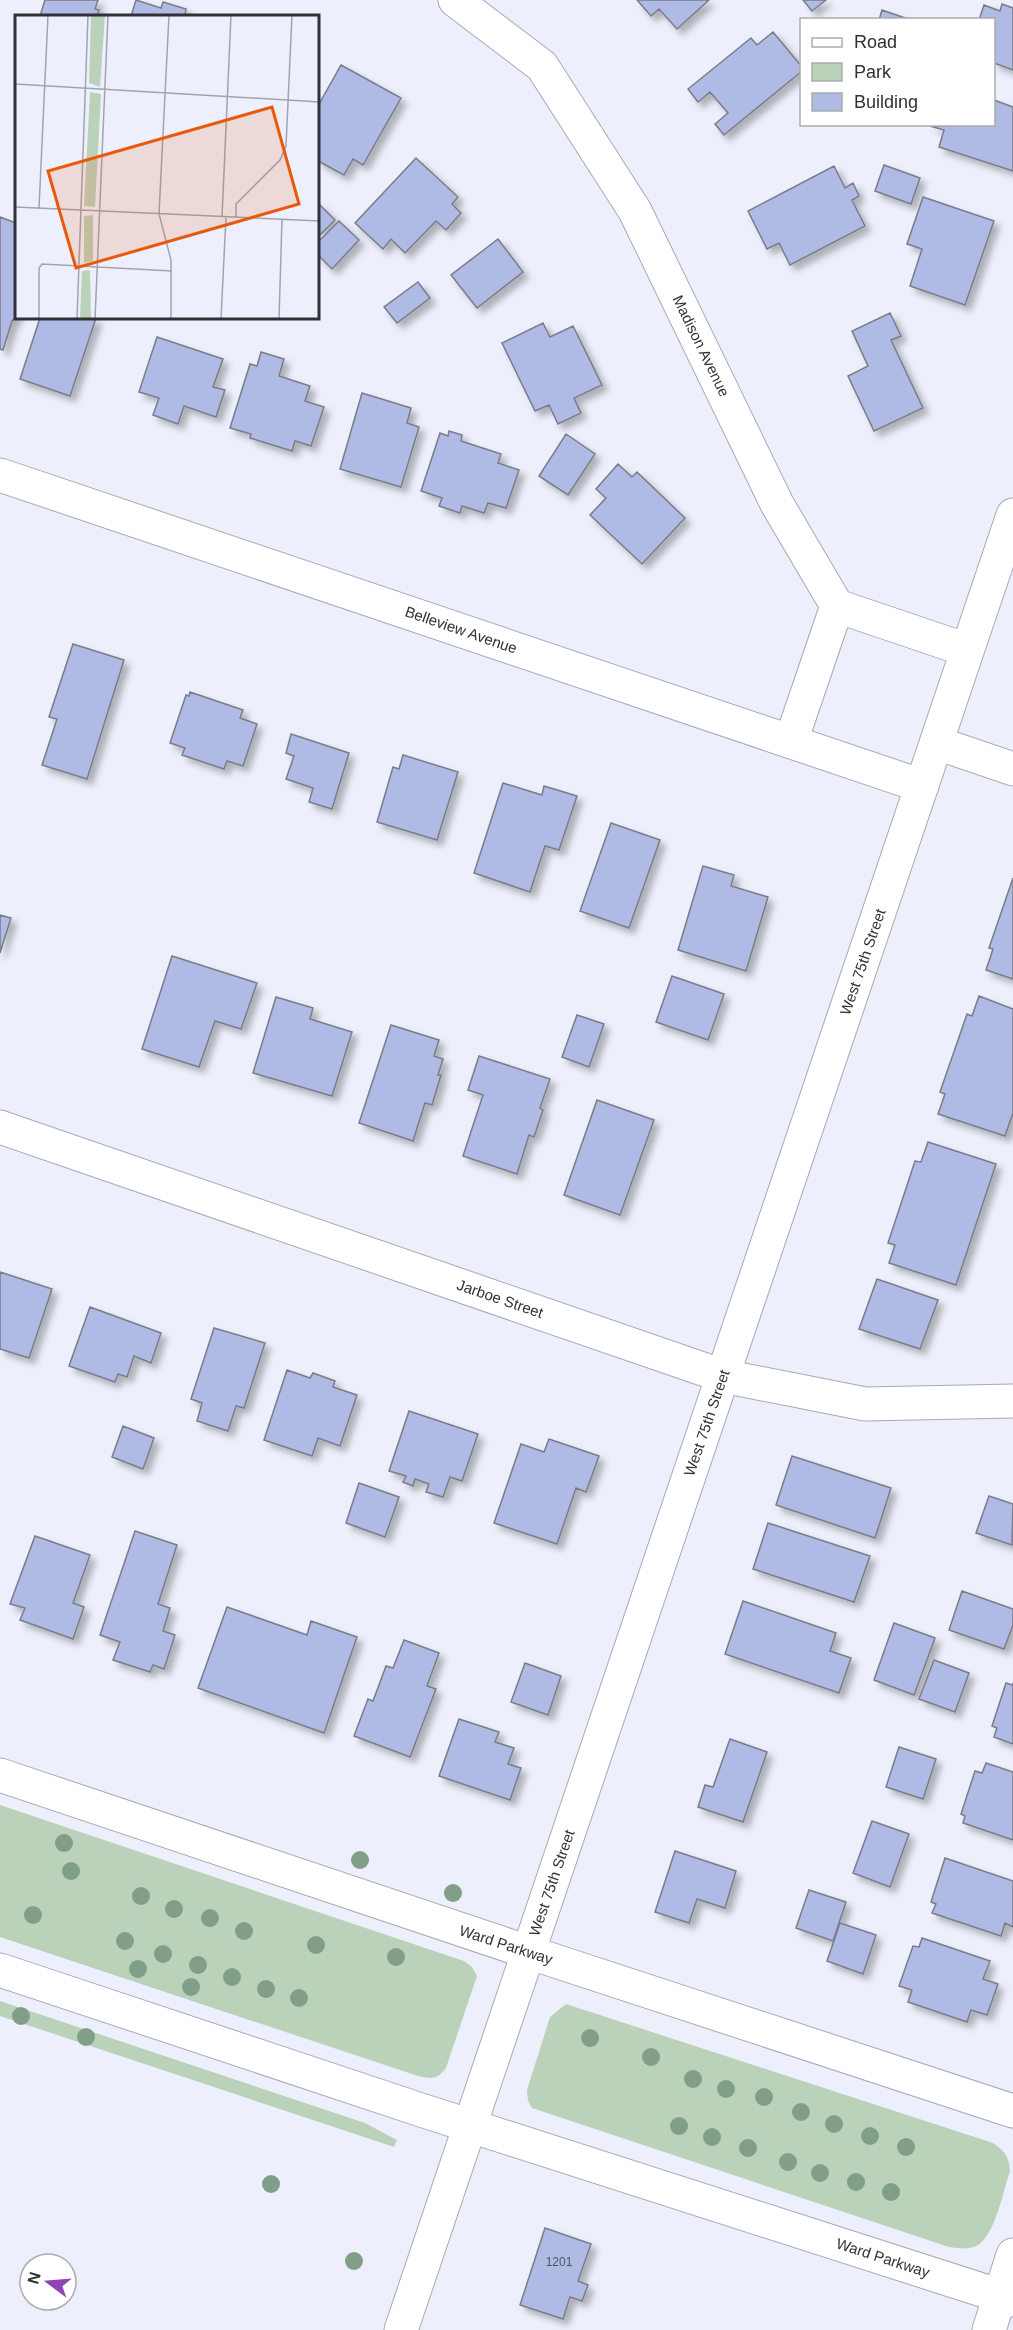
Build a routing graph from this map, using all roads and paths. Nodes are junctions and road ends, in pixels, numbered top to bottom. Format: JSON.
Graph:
{"nodes":[{"id":1,"x":455,"y":0,"type":"edge"},
{"id":2,"x":0,"y":475,"type":"edge"},
{"id":3,"x":1013,"y":515,"type":"edge"},
{"id":4,"x":837,"y":606,"type":"junction"},
{"id":5,"x":967,"y":650,"type":"junction"},
{"id":6,"x":791,"y":741,"type":"junction"},
{"id":7,"x":937,"y":743,"type":"junction"},
{"id":8,"x":1013,"y":769,"type":"edge"},
{"id":9,"x":922,"y":786,"type":"junction"},
{"id":10,"x":0,"y":1127,"type":"edge"},
{"id":11,"x":723,"y":1376,"type":"junction"},
{"id":12,"x":1013,"y":1401,"type":"edge"},
{"id":13,"x":0,"y":1775,"type":"edge"},
{"id":14,"x":528,"y":1952,"type":"junction"},
{"id":15,"x":0,"y":1970,"type":"edge"},
{"id":16,"x":1013,"y":2111,"type":"edge"},
{"id":17,"x":470,"y":2125,"type":"junction"},
{"id":18,"x":1013,"y":2255,"type":"edge"},
{"id":19,"x":1007,"y":2298,"type":"edge"},
{"id":20,"x":400,"y":2330,"type":"edge"},
{"id":21,"x":989,"y":2330,"type":"edge"}],
"edges":[{"from":1,"to":4,"type":"main road","name":"Madison Avenue"},
{"from":2,"to":6,"type":"main road","name":"Belleview Avenue"},
{"from":3,"to":5,"type":"main road","name":"West 75th Street"},
{"from":4,"to":5,"type":"main road"},
{"from":4,"to":6,"type":"main road"},
{"from":5,"to":7,"type":"main road","name":"West 75th Street"},
{"from":6,"to":9,"type":"main road","name":"Belleview Avenue"},
{"from":7,"to":8,"type":"main road"},
{"from":7,"to":9,"type":"main road","name":"West 75th Street"},
{"from":9,"to":11,"type":"main road","name":"West 75th Street"},
{"from":10,"to":11,"type":"main road","name":"Jarboe Street"},
{"from":11,"to":12,"type":"main road","name":"Jarboe Street"},
{"from":11,"to":14,"type":"main road","name":"West 75th Street"},
{"from":13,"to":14,"type":"main road","name":"Ward Parkway"},
{"from":14,"to":16,"type":"main road","name":"Ward Parkway"},
{"from":14,"to":17,"type":"main road","name":"West 75th Street"},
{"from":15,"to":17,"type":"main road","name":"Ward Parkway"},
{"from":17,"to":19,"type":"main road","name":"Ward Parkway"},
{"from":17,"to":20,"type":"main road","name":"West 75th Street"},
{"from":18,"to":19,"type":"main road"},
{"from":19,"to":21,"type":"main road"}]}
